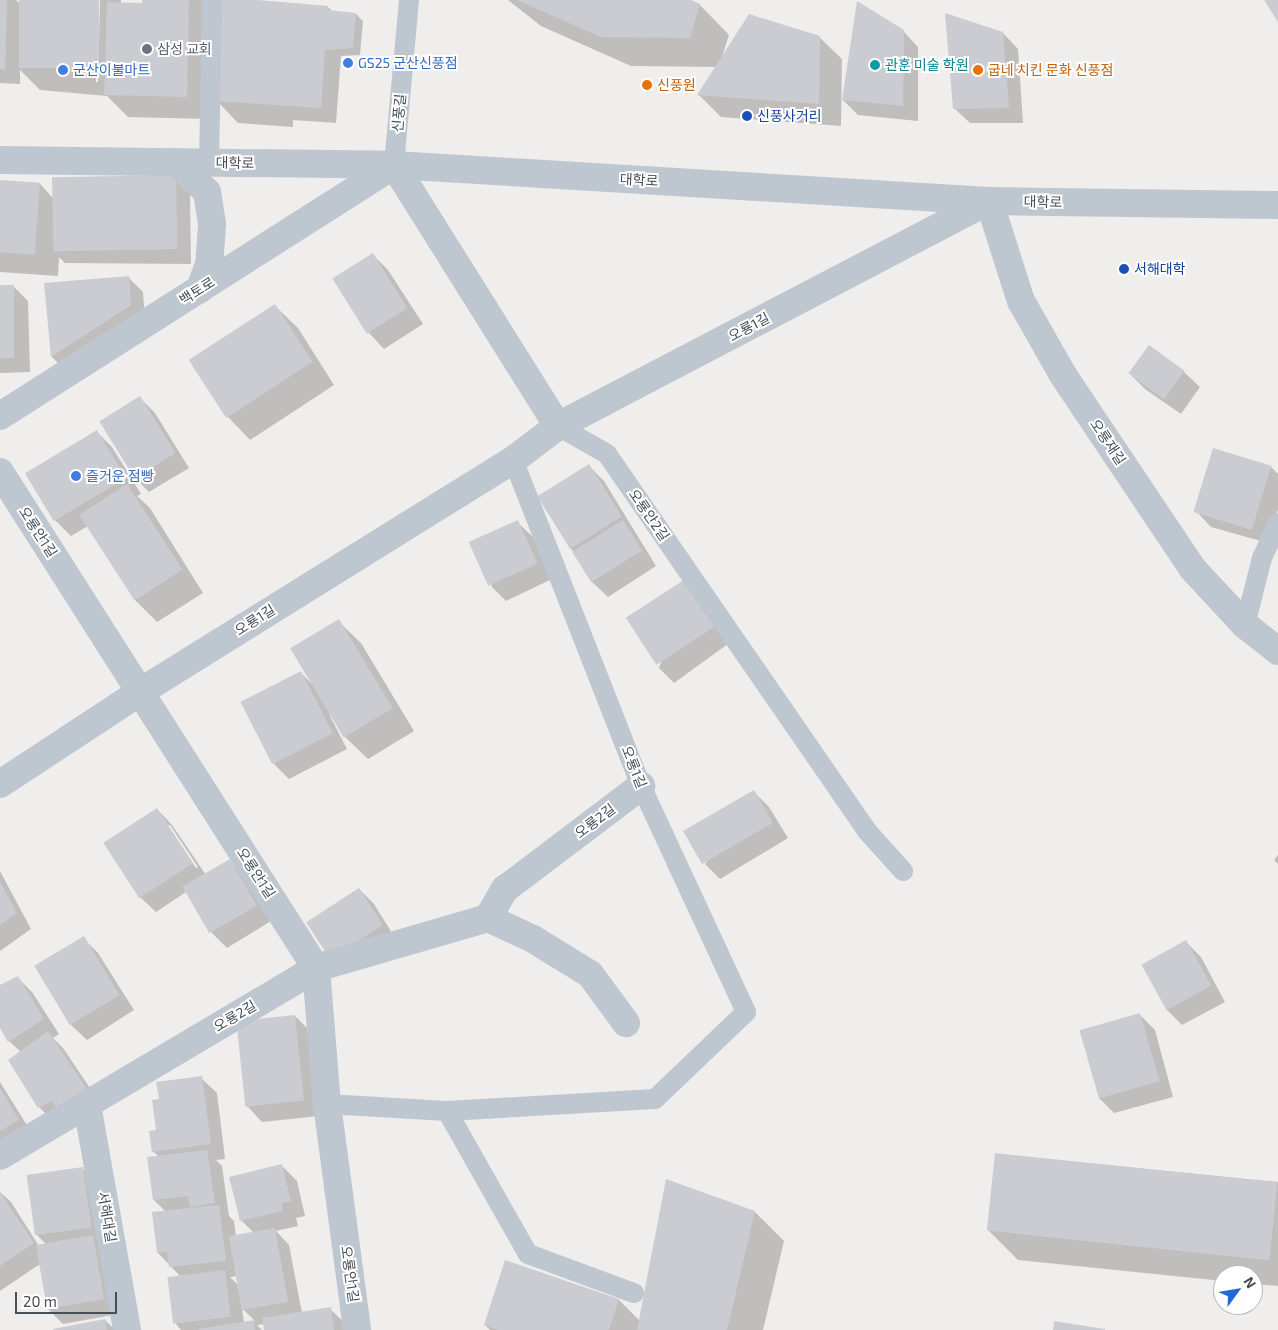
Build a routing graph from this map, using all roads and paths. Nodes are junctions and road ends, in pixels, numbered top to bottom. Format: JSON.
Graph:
{"nodes":[{"id":1,"x":212,"y":0,"type":"edge"},
{"id":2,"x":409,"y":0,"type":"edge"},
{"id":3,"x":0,"y":160,"type":"edge"},
{"id":4,"x":176,"y":162,"type":"junction"},
{"id":5,"x":209,"y":163,"type":"junction"},
{"id":6,"x":394,"y":166,"type":"junction"},
{"id":7,"x":989,"y":201,"type":"junction"},
{"id":8,"x":1278,"y":205,"type":"edge"},
{"id":9,"x":200,"y":289,"type":"junction"},
{"id":10,"x":0,"y":416,"type":"edge"},
{"id":11,"x":558,"y":426,"type":"junction"},
{"id":12,"x":513,"y":460,"type":"junction"},
{"id":13,"x":0,"y":472,"type":"edge"},
{"id":14,"x":1278,"y":524,"type":"edge"},
{"id":15,"x":1245,"y":625,"type":"junction"},
{"id":16,"x":1278,"y":651,"type":"edge"},
{"id":17,"x":140,"y":692,"type":"junction"},
{"id":18,"x":0,"y":784,"type":"edge"},
{"id":19,"x":641,"y":786,"type":"junction"},
{"id":20,"x":903,"y":871,"type":"dead end"},
{"id":21,"x":488,"y":918,"type":"junction"},
{"id":22,"x":316,"y":968,"type":"junction"},
{"id":23,"x":626,"y":1023,"type":"dead end"},
{"id":24,"x":87,"y":1104,"type":"junction"},
{"id":25,"x":327,"y":1104,"type":"junction"},
{"id":26,"x":447,"y":1111,"type":"junction"},
{"id":27,"x":0,"y":1156,"type":"edge"},
{"id":28,"x":634,"y":1293,"type":"dead end"},
{"id":29,"x":127,"y":1330,"type":"edge"},
{"id":30,"x":357,"y":1330,"type":"edge"}],
"edges":[{"from":1,"to":5,"type":"lane"},
{"from":2,"to":6,"type":"lane","name":"신풍길"},
{"from":3,"to":4,"type":"street","name":"대학로"},
{"from":4,"to":5,"type":"street","name":"대학로"},
{"from":4,"to":9,"type":"street"},
{"from":5,"to":6,"type":"street","name":"대학로"},
{"from":6,"to":7,"type":"street","name":"대학로"},
{"from":6,"to":9,"type":"street","name":"백토로"},
{"from":6,"to":11,"type":"street","name":"오룡안2길"},
{"from":7,"to":8,"type":"street","name":"대학로"},
{"from":7,"to":11,"type":"street","name":"오룡1길"},
{"from":7,"to":15,"type":"street","name":"오룡재길"},
{"from":9,"to":10,"type":"street","name":"백토로"},
{"from":11,"to":12,"type":"street","name":"오룡1길"},
{"from":11,"to":20,"type":"lane","name":"오룡안2길"},
{"from":12,"to":17,"type":"street","name":"오룡1길"},
{"from":12,"to":19,"type":"lane","name":"오룡1길"},
{"from":13,"to":17,"type":"street","name":"오룡안1길"},
{"from":14,"to":15,"type":"lane"},
{"from":15,"to":16,"type":"street","name":"오룡재길"},
{"from":17,"to":18,"type":"street","name":"오룡1길"},
{"from":17,"to":22,"type":"street","name":"오룡안1길"},
{"from":19,"to":21,"type":"street","name":"오룡2길"},
{"from":19,"to":26,"type":"lane","name":"오룡1길"},
{"from":21,"to":22,"type":"street","name":"오룡2길"},
{"from":21,"to":23,"type":"street"},
{"from":22,"to":24,"type":"street","name":"오룡2길"},
{"from":22,"to":25,"type":"street","name":"오룡안1길"},
{"from":24,"to":27,"type":"street","name":"오룡2길"},
{"from":24,"to":29,"type":"street","name":"서해대길"},
{"from":25,"to":26,"type":"lane"},
{"from":25,"to":30,"type":"street","name":"오룡안1길"},
{"from":26,"to":28,"type":"lane"}]}
